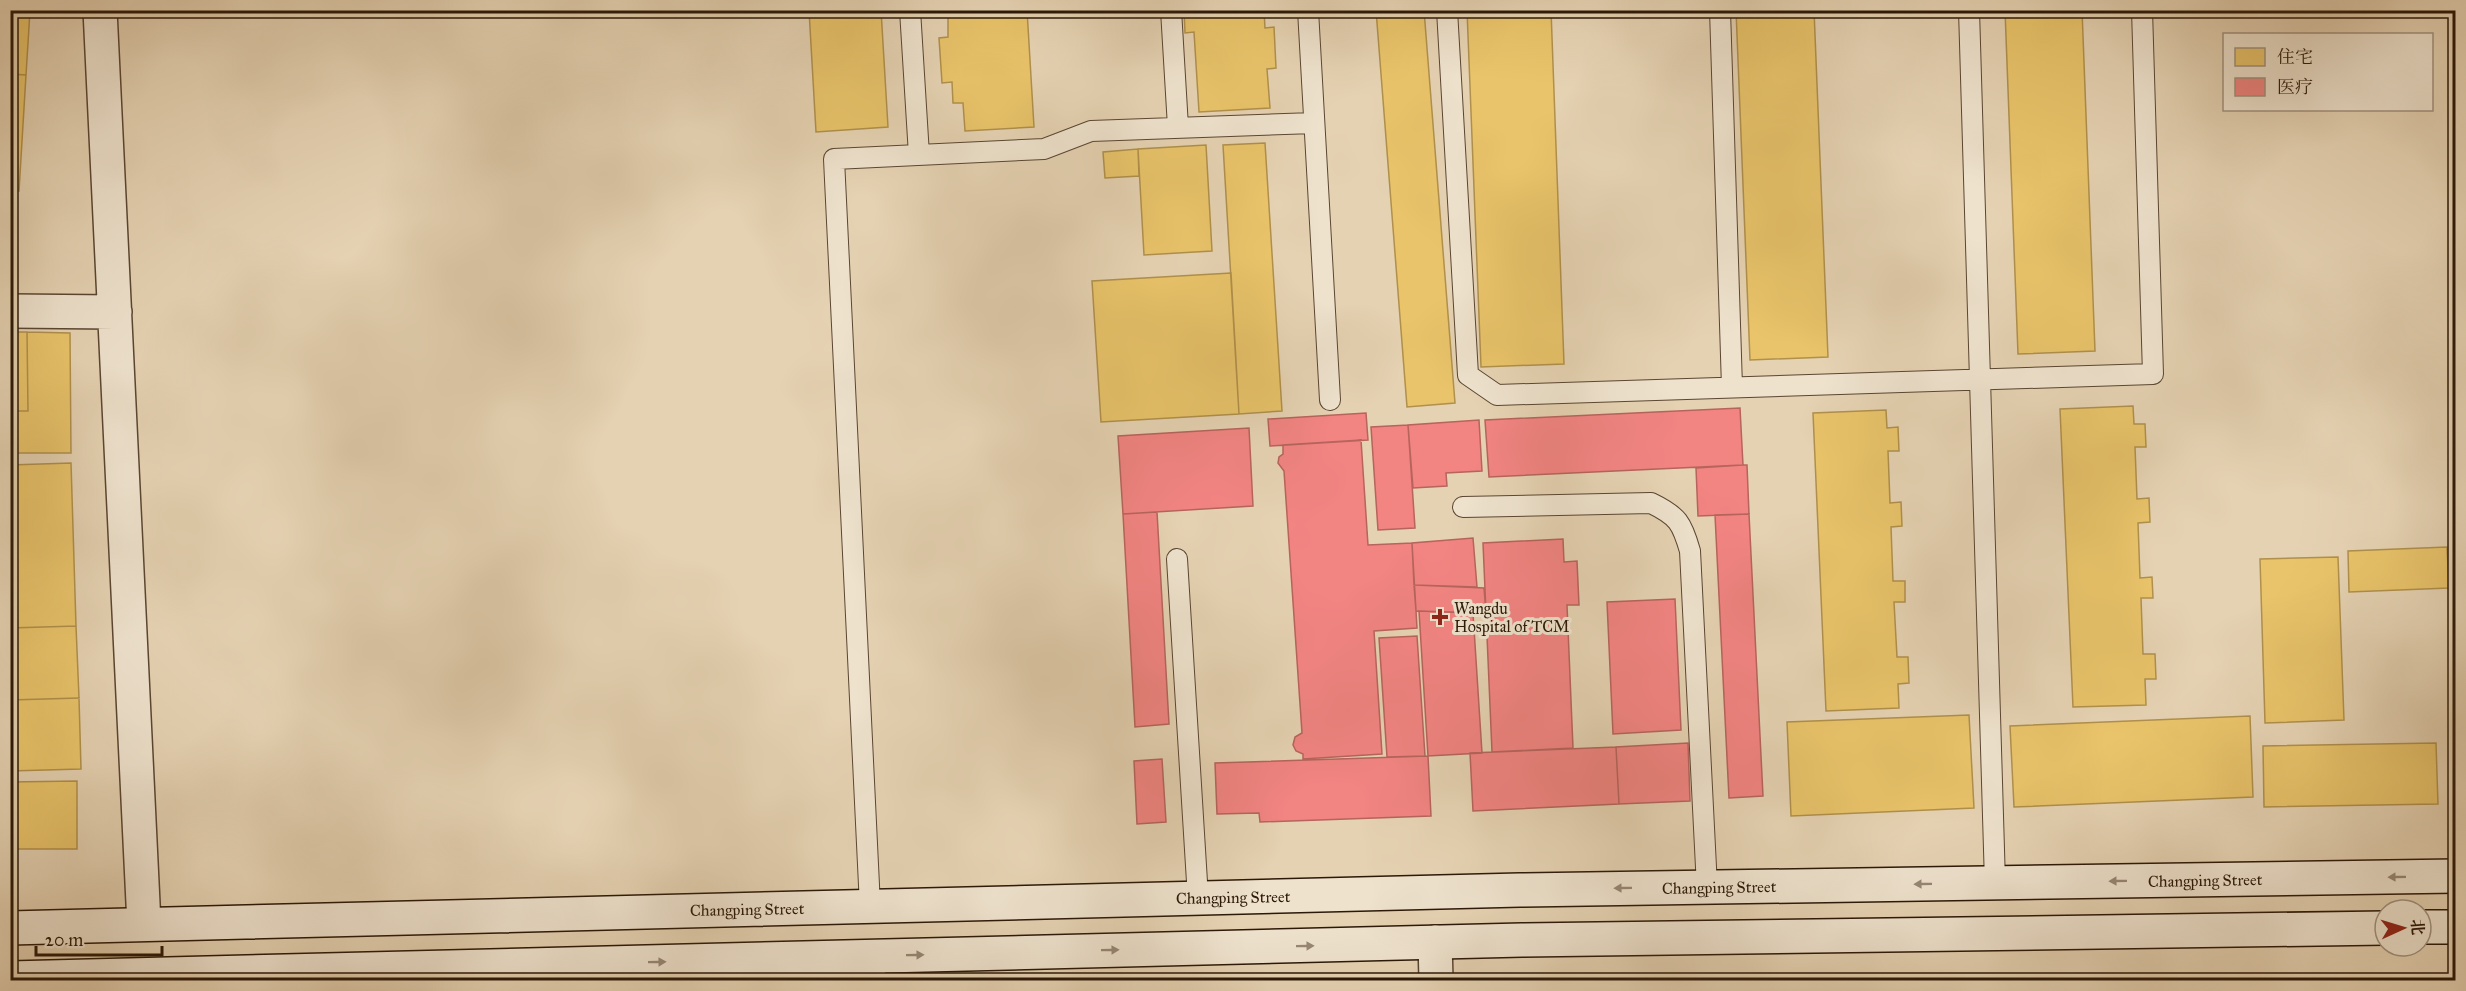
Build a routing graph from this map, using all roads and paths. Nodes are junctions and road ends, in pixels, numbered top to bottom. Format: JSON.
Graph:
{"nodes":[{"id":1,"x":100,"y":10,"type":"edge"},
{"id":2,"x":910,"y":10,"type":"edge"},
{"id":3,"x":1171,"y":10,"type":"edge"},
{"id":4,"x":1308,"y":10,"type":"edge"},
{"id":5,"x":1447,"y":10,"type":"edge"},
{"id":6,"x":1720,"y":10,"type":"edge"},
{"id":7,"x":1970,"y":10,"type":"edge"},
{"id":8,"x":2142,"y":10,"type":"edge"},
{"id":9,"x":1314,"y":123,"type":"junction"},
{"id":10,"x":1178,"y":127,"type":"junction"},
{"id":11,"x":919,"y":155,"type":"junction"},
{"id":12,"x":10,"y":311,"type":"edge"},
{"id":13,"x":115,"y":312,"type":"junction"},
{"id":14,"x":1981,"y":380,"type":"junction"},
{"id":15,"x":1732,"y":387,"type":"junction"},
{"id":16,"x":1330,"y":400,"type":"dead end"},
{"id":17,"x":1463,"y":507,"type":"dead end"},
{"id":18,"x":1178,"y":559,"type":"dead end"},
{"id":19,"x":2456,"y":876,"type":"edge"},
{"id":20,"x":1995,"y":883,"type":"junction"},
{"id":21,"x":1707,"y":887,"type":"junction"},
{"id":22,"x":1198,"y":898,"type":"junction"},
{"id":23,"x":870,"y":906,"type":"junction"},
{"id":24,"x":144,"y":924,"type":"junction"},
{"id":25,"x":2433,"y":927,"type":"edge"},
{"id":26,"x":2456,"y":927,"type":"edge"},
{"id":27,"x":10,"y":928,"type":"edge"},
{"id":28,"x":2373,"y":928,"type":"edge"},
{"id":29,"x":1435,"y":942,"type":"junction"},
{"id":30,"x":875,"y":968,"type":"edge"},
{"id":31,"x":10,"y":978,"type":"edge"},
{"id":32,"x":1436,"y":981,"type":"edge"}],
"edges":[{"from":1,"to":13,"type":"street"},
{"from":2,"to":11,"type":"lane"},
{"from":3,"to":10,"type":"lane"},
{"from":4,"to":9,"type":"lane"},
{"from":5,"to":15,"type":"lane"},
{"from":6,"to":15,"type":"lane"},
{"from":7,"to":14,"type":"lane"},
{"from":8,"to":14,"type":"lane"},
{"from":9,"to":10,"type":"lane"},
{"from":9,"to":16,"type":"lane"},
{"from":10,"to":11,"type":"lane"},
{"from":11,"to":23,"type":"lane"},
{"from":12,"to":13,"type":"street"},
{"from":13,"to":24,"type":"street"},
{"from":14,"to":15,"type":"lane"},
{"from":14,"to":20,"type":"lane"},
{"from":17,"to":21,"type":"lane"},
{"from":18,"to":22,"type":"lane"},
{"from":19,"to":20,"type":"street","name":"Changping Street","one_way":true},
{"from":20,"to":21,"type":"street","name":"Changping Street","one_way":true},
{"from":21,"to":22,"type":"street","name":"Changping Street","one_way":true},
{"from":22,"to":23,"type":"street","name":"Changping Street"},
{"from":23,"to":24,"type":"street","name":"Changping Street"},
{"from":24,"to":27,"type":"street","name":"Changping Street"},
{"from":25,"to":26,"type":"street"},
{"from":28,"to":29,"type":"street"},
{"from":30,"to":29,"type":"street","one_way":true},
{"from":29,"to":32,"type":"street"},
{"from":31,"to":30,"type":"street","one_way":true}]}
